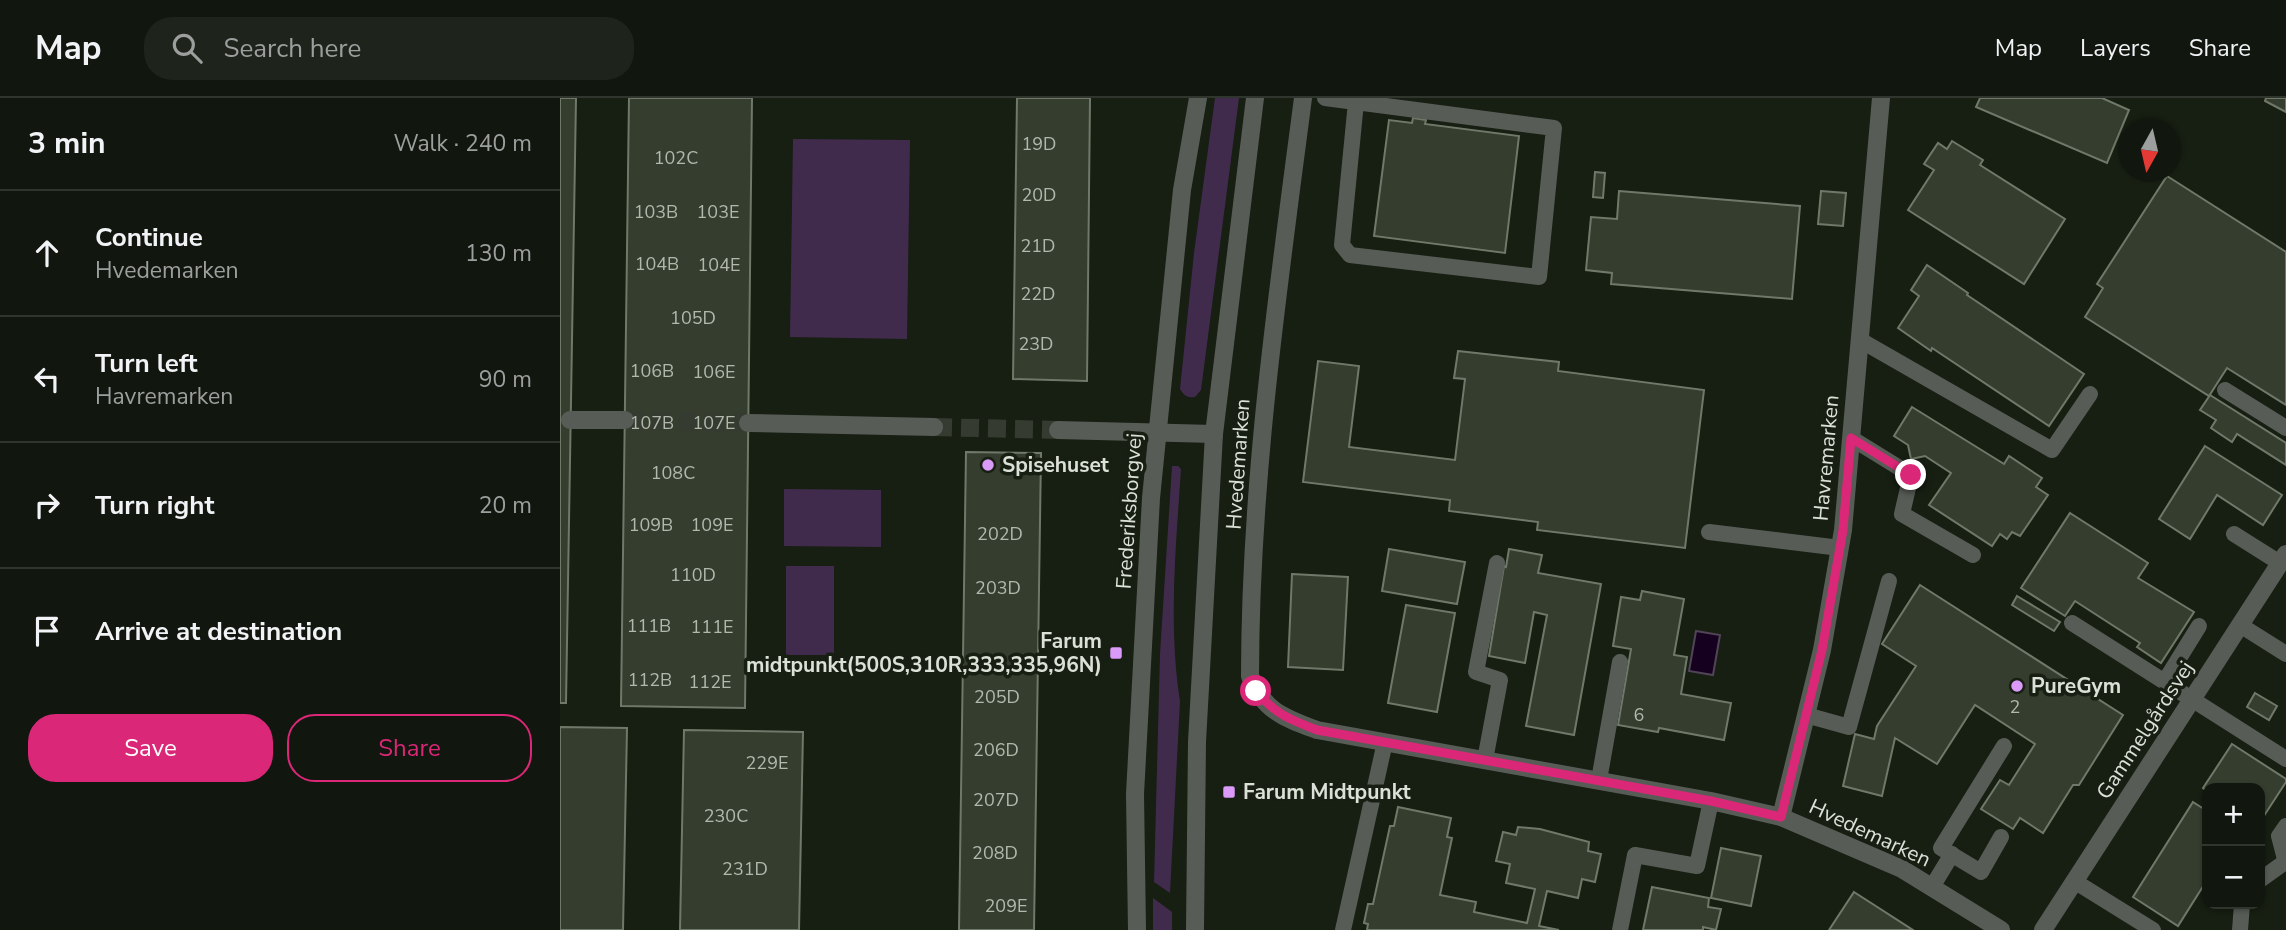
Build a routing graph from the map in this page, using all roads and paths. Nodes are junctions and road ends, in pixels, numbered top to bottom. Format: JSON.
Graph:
{"nodes":[{"id":1,"x":1198,"y":98,"type":"edge"},
{"id":2,"x":1255,"y":98,"type":"edge"},
{"id":3,"x":1303,"y":98,"type":"edge"},
{"id":4,"x":1325,"y":98,"type":"edge"},
{"id":5,"x":1881,"y":98,"type":"edge"},
{"id":6,"x":1356,"y":102,"type":"junction"},
{"id":7,"x":1860,"y":340,"type":"junction"},
{"id":8,"x":2225,"y":390,"type":"dead end"},
{"id":9,"x":2090,"y":394,"type":"dead end"},
{"id":10,"x":570,"y":420,"type":"dead end"},
{"id":11,"x":625,"y":421,"type":"tunnel mouth"},
{"id":12,"x":748,"y":423,"type":"tunnel mouth"},
{"id":13,"x":934,"y":427,"type":"tunnel mouth"},
{"id":14,"x":2286,"y":428,"type":"edge"},
{"id":15,"x":1058,"y":430,"type":"tunnel mouth"},
{"id":16,"x":1158,"y":432,"type":"junction"},
{"id":17,"x":1214,"y":434,"type":"junction"},
{"id":18,"x":1851,"y":438,"type":"junction"},
{"id":19,"x":1709,"y":532,"type":"dead end"},
{"id":20,"x":2234,"y":534,"type":"dead end"},
{"id":21,"x":1840,"y":548,"type":"junction"},
{"id":22,"x":1973,"y":555,"type":"dead end"},
{"id":23,"x":2283,"y":559,"type":"edge"},
{"id":24,"x":1497,"y":562,"type":"dead end"},
{"id":25,"x":1889,"y":581,"type":"dead end"},
{"id":26,"x":2072,"y":623,"type":"dead end"},
{"id":27,"x":2240,"y":625,"type":"junction"},
{"id":28,"x":2199,"y":626,"type":"dead end"},
{"id":29,"x":2286,"y":654,"type":"edge"},
{"id":30,"x":1620,"y":662,"type":"dead end"},
{"id":31,"x":2165,"y":681,"type":"junction"},
{"id":32,"x":2193,"y":699,"type":"junction"},
{"id":33,"x":1805,"y":715,"type":"junction"},
{"id":34,"x":1385,"y":743,"type":"junction"},
{"id":35,"x":2004,"y":747,"type":"dead end"},
{"id":36,"x":2286,"y":759,"type":"edge"},
{"id":37,"x":1485,"y":760,"type":"junction"},
{"id":38,"x":1599,"y":780,"type":"junction"},
{"id":39,"x":1711,"y":801,"type":"junction"},
{"id":40,"x":1781,"y":817,"type":"junction"},
{"id":41,"x":2286,"y":826,"type":"edge"},
{"id":42,"x":2001,"y":838,"type":"dead end"},
{"id":43,"x":1952,"y":854,"type":"junction"},
{"id":44,"x":2285,"y":863,"type":"edge"},
{"id":45,"x":2265,"y":877,"type":"edge"},
{"id":46,"x":2074,"y":881,"type":"junction"},
{"id":47,"x":1932,"y":887,"type":"junction"},
{"id":48,"x":2241,"y":909,"type":"edge"},
{"id":49,"x":1137,"y":930,"type":"edge"},
{"id":50,"x":1195,"y":930,"type":"edge"},
{"id":51,"x":1343,"y":930,"type":"edge"},
{"id":52,"x":1620,"y":930,"type":"edge"},
{"id":53,"x":2001,"y":930,"type":"edge"},
{"id":54,"x":2043,"y":930,"type":"edge"},
{"id":55,"x":2153,"y":930,"type":"edge"},
{"id":56,"x":2239,"y":930,"type":"edge"}],
"edges":[{"from":1,"to":16,"type":"street","name":"Frederiksborgvej"},
{"from":2,"to":17,"type":"street"},
{"from":3,"to":34,"type":"street","name":"Hvedemarken"},
{"from":4,"to":6,"type":"lane"},
{"from":5,"to":7,"type":"street","name":"Havremarken"},
{"from":6,"to":6,"type":"lane"},
{"from":7,"to":9,"type":"lane"},
{"from":7,"to":18,"type":"street","name":"Havremarken"},
{"from":8,"to":14,"type":"lane"},
{"from":10,"to":11,"type":"street"},
{"from":12,"to":13,"type":"street"},
{"from":15,"to":16,"type":"street"},
{"from":16,"to":17,"type":"street"},
{"from":16,"to":49,"type":"street","name":"Frederiksborgvej"},
{"from":17,"to":50,"type":"street"},
{"from":18,"to":21,"type":"street","name":"Havremarken"},
{"from":18,"to":22,"type":"lane"},
{"from":19,"to":21,"type":"lane"},
{"from":20,"to":23,"type":"lane"},
{"from":21,"to":33,"type":"street","name":"Havremarken"},
{"from":23,"to":27,"type":"street","name":"Gammelgårdsvej"},
{"from":24,"to":37,"type":"lane"},
{"from":25,"to":33,"type":"lane"},
{"from":26,"to":31,"type":"lane"},
{"from":27,"to":29,"type":"lane"},
{"from":27,"to":32,"type":"street","name":"Gammelgårdsvej"},
{"from":28,"to":31,"type":"lane"},
{"from":30,"to":38,"type":"lane"},
{"from":31,"to":32,"type":"lane"},
{"from":32,"to":36,"type":"lane"},
{"from":32,"to":46,"type":"street","name":"Gammelgårdsvej"},
{"from":33,"to":40,"type":"street","name":"Havremarken"},
{"from":34,"to":37,"type":"street","name":"Hvedemarken"},
{"from":34,"to":51,"type":"lane"},
{"from":35,"to":43,"type":"lane"},
{"from":37,"to":38,"type":"street","name":"Hvedemarken"},
{"from":38,"to":39,"type":"street","name":"Hvedemarken"},
{"from":39,"to":40,"type":"street","name":"Hvedemarken"},
{"from":39,"to":52,"type":"lane"},
{"from":40,"to":47,"type":"street","name":"Hvedemarken"},
{"from":41,"to":44,"type":"lane"},
{"from":42,"to":43,"type":"lane"},
{"from":43,"to":47,"type":"lane"},
{"from":44,"to":45,"type":"lane"},
{"from":46,"to":54,"type":"street","name":"Gammelgårdsvej"},
{"from":46,"to":55,"type":"lane"},
{"from":47,"to":53,"type":"street","name":"Hvedemarken"},
{"from":48,"to":56,"type":"lane"}]}
